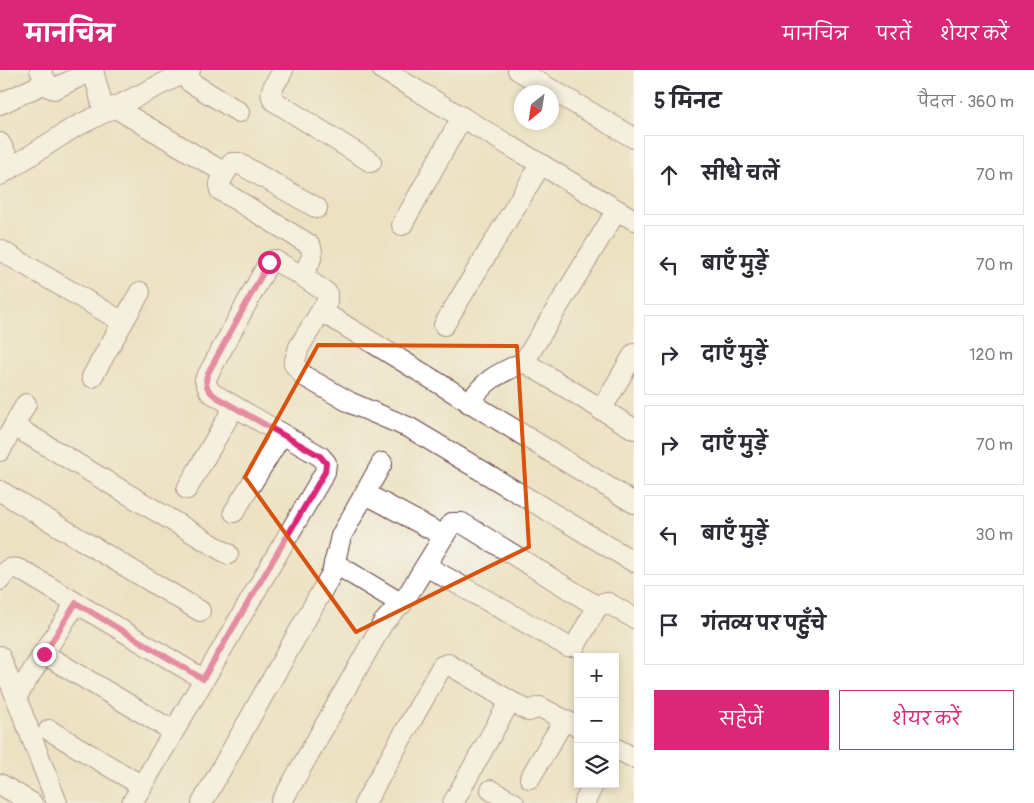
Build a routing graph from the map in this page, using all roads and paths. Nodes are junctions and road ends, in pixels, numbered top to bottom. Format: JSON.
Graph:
{"nodes":[{"id":1,"x":93,"y":70,"type":"edge"},
{"id":2,"x":283,"y":70,"type":"edge"},
{"id":3,"x":384,"y":70,"type":"edge"},
{"id":4,"x":518,"y":70,"type":"edge"},
{"id":5,"x":184,"y":71,"type":"edge"},
{"id":6,"x":43,"y":76,"type":"edge"},
{"id":7,"x":0,"y":104,"type":"edge"},
{"id":8,"x":109,"y":109,"type":"junction"},
{"id":9,"x":238,"y":112,"type":"dead end"},
{"id":10,"x":462,"y":117,"type":"junction"},
{"id":11,"x":634,"y":138,"type":"edge"},
{"id":12,"x":0,"y":143,"type":"edge"},
{"id":13,"x":371,"y":162,"type":"dead end"},
{"id":14,"x":541,"y":164,"type":"junction"},
{"id":15,"x":6,"y":171,"type":"edge"},
{"id":16,"x":225,"y":173,"type":"junction"},
{"id":17,"x":317,"y":208,"type":"dead end"},
{"id":18,"x":626,"y":215,"type":"edge"},
{"id":19,"x":402,"y":224,"type":"dead end"},
{"id":20,"x":0,"y":250,"type":"edge"},
{"id":21,"x":302,"y":276,"type":"junction"},
{"id":22,"x":140,"y":292,"type":"dead end"},
{"id":23,"x":321,"y":311,"type":"junction"},
{"id":24,"x":123,"y":322,"type":"junction"},
{"id":25,"x":444,"y":325,"type":"dead end"},
{"id":26,"x":634,"y":354,"type":"edge"},
{"id":27,"x":524,"y":362,"type":"junction"},
{"id":28,"x":92,"y":377,"type":"dead end"},
{"id":29,"x":469,"y":403,"type":"junction"},
{"id":30,"x":26,"y":404,"type":"dead end"},
{"id":31,"x":234,"y":407,"type":"junction"},
{"id":32,"x":601,"y":410,"type":"junction"},
{"id":33,"x":14,"y":426,"type":"junction"},
{"id":34,"x":634,"y":430,"type":"edge"},
{"id":35,"x":282,"y":434,"type":"junction"},
{"id":36,"x":0,"y":451,"type":"edge"},
{"id":37,"x":382,"y":463,"type":"dead end"},
{"id":38,"x":187,"y":489,"type":"dead end"},
{"id":39,"x":0,"y":491,"type":"edge"},
{"id":40,"x":366,"y":494,"type":"junction"},
{"id":41,"x":634,"y":503,"type":"edge"},
{"id":42,"x":234,"y":512,"type":"dead end"},
{"id":43,"x":444,"y":536,"type":"junction"},
{"id":44,"x":228,"y":554,"type":"dead end"},
{"id":45,"x":634,"y":562,"type":"edge"},
{"id":46,"x":334,"y":563,"type":"junction"},
{"id":47,"x":426,"y":566,"type":"junction"},
{"id":48,"x":0,"y":580,"type":"edge"},
{"id":49,"x":76,"y":603,"type":"junction"},
{"id":50,"x":402,"y":604,"type":"junction"},
{"id":51,"x":598,"y":608,"type":"junction"},
{"id":52,"x":200,"y":612,"type":"dead end"},
{"id":53,"x":634,"y":618,"type":"edge"},
{"id":54,"x":44,"y":654,"type":"junction"},
{"id":55,"x":0,"y":656,"type":"edge"},
{"id":56,"x":203,"y":679,"type":"junction"},
{"id":57,"x":16,"y":697,"type":"junction"},
{"id":58,"x":510,"y":701,"type":"junction"},
{"id":59,"x":571,"y":724,"type":"edge"},
{"id":60,"x":49,"y":730,"type":"dead end"},
{"id":61,"x":174,"y":731,"type":"junction"},
{"id":62,"x":619,"y":750,"type":"edge"},
{"id":63,"x":634,"y":758,"type":"edge"},
{"id":64,"x":530,"y":778,"type":"dead end"},
{"id":65,"x":49,"y":783,"type":"junction"},
{"id":66,"x":0,"y":784,"type":"edge"},
{"id":67,"x":592,"y":788,"type":"edge"},
{"id":68,"x":491,"y":790,"type":"dead end"},
{"id":69,"x":137,"y":795,"type":"edge"},
{"id":70,"x":32,"y":803,"type":"edge"},
{"id":71,"x":37,"y":803,"type":"edge"},
{"id":72,"x":56,"y":803,"type":"edge"},
{"id":73,"x":202,"y":803,"type":"edge"},
{"id":74,"x":281,"y":803,"type":"edge"},
{"id":75,"x":365,"y":803,"type":"edge"},
{"id":76,"x":452,"y":803,"type":"edge"},
{"id":77,"x":514,"y":803,"type":"edge"},
{"id":78,"x":584,"y":803,"type":"edge"}],
"edges":[{"from":1,"to":6,"type":"street"},
{"from":1,"to":8,"type":"street"},
{"from":2,"to":13,"type":"street"},
{"from":3,"to":10,"type":"street"},
{"from":4,"to":11,"type":"street"},
{"from":5,"to":8,"type":"street"},
{"from":5,"to":9,"type":"street"},
{"from":6,"to":7,"type":"street"},
{"from":8,"to":15,"type":"street"},
{"from":8,"to":16,"type":"street"},
{"from":10,"to":14,"type":"street"},
{"from":10,"to":19,"type":"street"},
{"from":12,"to":15,"type":"street"},
{"from":14,"to":18,"type":"street"},
{"from":14,"to":25,"type":"street"},
{"from":16,"to":17,"type":"street"},
{"from":16,"to":21,"type":"street"},
{"from":18,"to":27,"type":"street"},
{"from":20,"to":24,"type":"street"},
{"from":21,"to":23,"type":"street"},
{"from":21,"to":31,"type":"street"},
{"from":22,"to":24,"type":"street"},
{"from":23,"to":29,"type":"street"},
{"from":23,"to":45,"type":"street"},
{"from":24,"to":28,"type":"street"},
{"from":26,"to":32,"type":"street"},
{"from":27,"to":29,"type":"street"},
{"from":27,"to":32,"type":"street"},
{"from":29,"to":41,"type":"street"},
{"from":30,"to":33,"type":"street"},
{"from":31,"to":35,"type":"street"},
{"from":31,"to":38,"type":"street"},
{"from":32,"to":34,"type":"street"},
{"from":33,"to":36,"type":"street"},
{"from":33,"to":44,"type":"street"},
{"from":35,"to":42,"type":"street"},
{"from":35,"to":56,"type":"street"},
{"from":37,"to":40,"type":"street"},
{"from":39,"to":52,"type":"street"},
{"from":40,"to":43,"type":"street"},
{"from":40,"to":46,"type":"street"},
{"from":43,"to":47,"type":"street"},
{"from":43,"to":51,"type":"street"},
{"from":46,"to":50,"type":"street"},
{"from":46,"to":73,"type":"street"},
{"from":47,"to":50,"type":"street"},
{"from":47,"to":51,"type":"street"},
{"from":48,"to":49,"type":"street"},
{"from":49,"to":54,"type":"street"},
{"from":49,"to":56,"type":"street"},
{"from":50,"to":74,"type":"street"},
{"from":51,"to":53,"type":"street"},
{"from":54,"to":57,"type":"street"},
{"from":54,"to":61,"type":"street"},
{"from":55,"to":57,"type":"street"},
{"from":56,"to":61,"type":"street"},
{"from":57,"to":65,"type":"street"},
{"from":58,"to":59,"type":"street"},
{"from":58,"to":75,"type":"street"},
{"from":58,"to":76,"type":"street"},
{"from":59,"to":64,"type":"street"},
{"from":60,"to":69,"type":"street"},
{"from":61,"to":69,"type":"street"},
{"from":62,"to":63,"type":"street"},
{"from":65,"to":71,"type":"street"},
{"from":65,"to":72,"type":"street"},
{"from":66,"to":70,"type":"street"},
{"from":67,"to":78,"type":"street"},
{"from":68,"to":77,"type":"street"}]}
